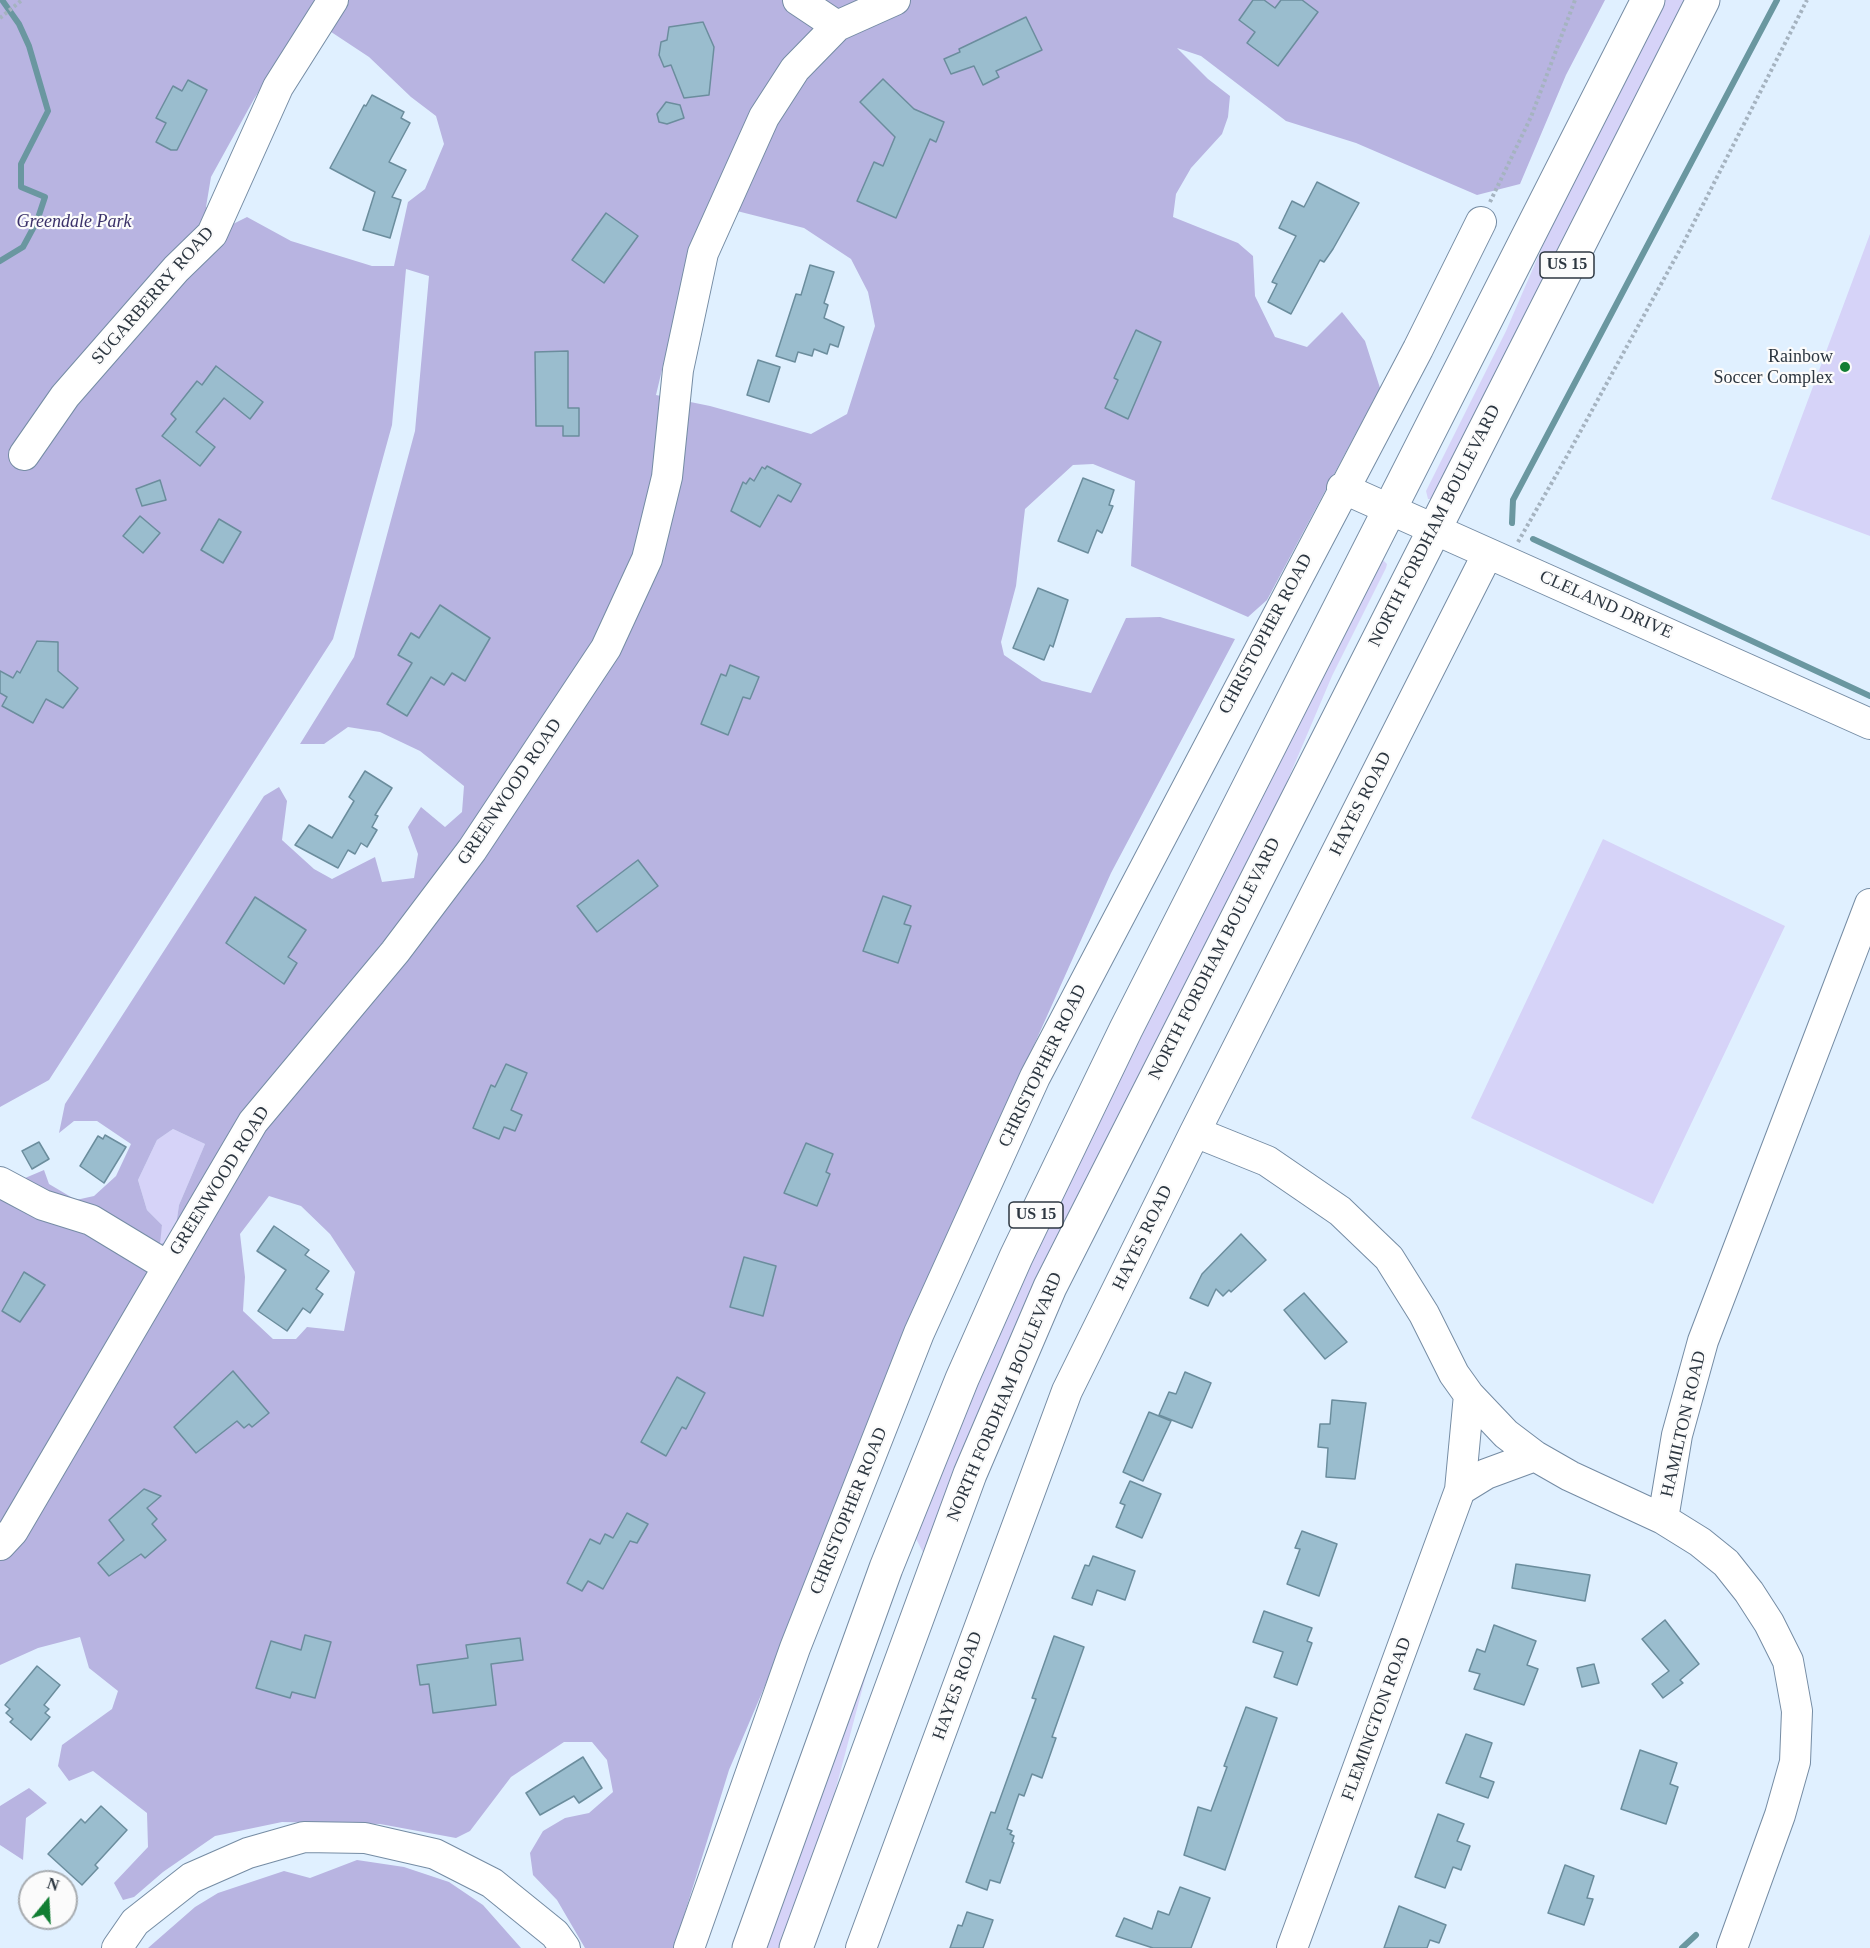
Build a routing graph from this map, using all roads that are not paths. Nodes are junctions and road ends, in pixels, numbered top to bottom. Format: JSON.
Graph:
{"nodes":[{"id":1,"x":333,"y":0,"type":"edge"},
{"id":2,"x":798,"y":0,"type":"edge"},
{"id":3,"x":894,"y":0,"type":"edge"},
{"id":4,"x":1648,"y":0,"type":"edge"},
{"id":5,"x":1703,"y":0,"type":"edge"},
{"id":6,"x":837,"y":26,"type":"junction"},
{"id":7,"x":1480,"y":222,"type":"road end"},
{"id":8,"x":24,"y":455,"type":"dead end"},
{"id":9,"x":1342,"y":488,"type":"junction"},
{"id":10,"x":1389,"y":510,"type":"junction"},
{"id":11,"x":1433,"y":530,"type":"junction"},
{"id":12,"x":1497,"y":558,"type":"junction"},
{"id":13,"x":1870,"y":724,"type":"edge"},
{"id":14,"x":1870,"y":904,"type":"edge"},
{"id":15,"x":1195,"y":1132,"type":"junction"},
{"id":16,"x":0,"y":1182,"type":"edge"},
{"id":17,"x":167,"y":1266,"type":"junction"},
{"id":18,"x":1468,"y":1395,"type":"junction"},
{"id":19,"x":1535,"y":1456,"type":"junction"},
{"id":20,"x":1460,"y":1490,"type":"junction"},
{"id":21,"x":1663,"y":1519,"type":"junction"},
{"id":22,"x":0,"y":1545,"type":"edge"},
{"id":23,"x":891,"y":1557,"type":"junction"},
{"id":24,"x":899,"y":1666,"type":"junction"},
{"id":25,"x":117,"y":1948,"type":"edge"},
{"id":26,"x":565,"y":1948,"type":"edge"},
{"id":27,"x":689,"y":1948,"type":"edge"},
{"id":28,"x":749,"y":1948,"type":"edge"},
{"id":29,"x":796,"y":1948,"type":"edge"},
{"id":30,"x":861,"y":1948,"type":"edge"},
{"id":31,"x":1292,"y":1948,"type":"edge"},
{"id":32,"x":1732,"y":1948,"type":"edge"}],
"edges":[{"from":1,"to":8,"type":"street","name":"SUGARBERRY ROAD"},
{"from":2,"to":6,"type":"street"},
{"from":3,"to":6,"type":"street","name":"GREENWOOD ROAD"},
{"from":4,"to":10,"type":"highway","number":"US 15"},
{"from":5,"to":11,"type":"highway","name":"NORTH FORDHAM BOULEVARD","number":"US 15"},
{"from":6,"to":17,"type":"street","name":"GREENWOOD ROAD"},
{"from":7,"to":9,"type":"street","name":"CHRISTOPHER ROAD"},
{"from":9,"to":10,"type":"street","name":"CLELAND DRIVE"},
{"from":9,"to":27,"type":"street","name":"CHRISTOPHER ROAD"},
{"from":10,"to":11,"type":"street","name":"CLELAND DRIVE"},
{"from":10,"to":23,"type":"highway","number":"US 15"},
{"from":11,"to":12,"type":"street","name":"CLELAND DRIVE"},
{"from":11,"to":24,"type":"highway","name":"NORTH FORDHAM BOULEVARD","number":"US 15"},
{"from":12,"to":13,"type":"street","name":"CLELAND DRIVE"},
{"from":12,"to":15,"type":"street","name":"HAYES ROAD"},
{"from":14,"to":21,"type":"street","name":"HAMILTON ROAD"},
{"from":15,"to":18,"type":"street"},
{"from":15,"to":30,"type":"street","name":"HAYES ROAD"},
{"from":16,"to":17,"type":"street"},
{"from":17,"to":22,"type":"street","name":"GREENWOOD ROAD"},
{"from":18,"to":19,"type":"street"},
{"from":18,"to":20,"type":"street","name":"FLEMINGTON ROAD"},
{"from":19,"to":20,"type":"street"},
{"from":19,"to":21,"type":"street"},
{"from":20,"to":31,"type":"street","name":"FLEMINGTON ROAD"},
{"from":21,"to":32,"type":"street","name":"HAMILTON ROAD"},
{"from":23,"to":24,"type":"highway"},
{"from":23,"to":28,"type":"highway","number":"US 15"},
{"from":24,"to":29,"type":"highway","name":"NORTH FORDHAM BOULEVARD","number":"US 15"},
{"from":25,"to":26,"type":"street"}]}
